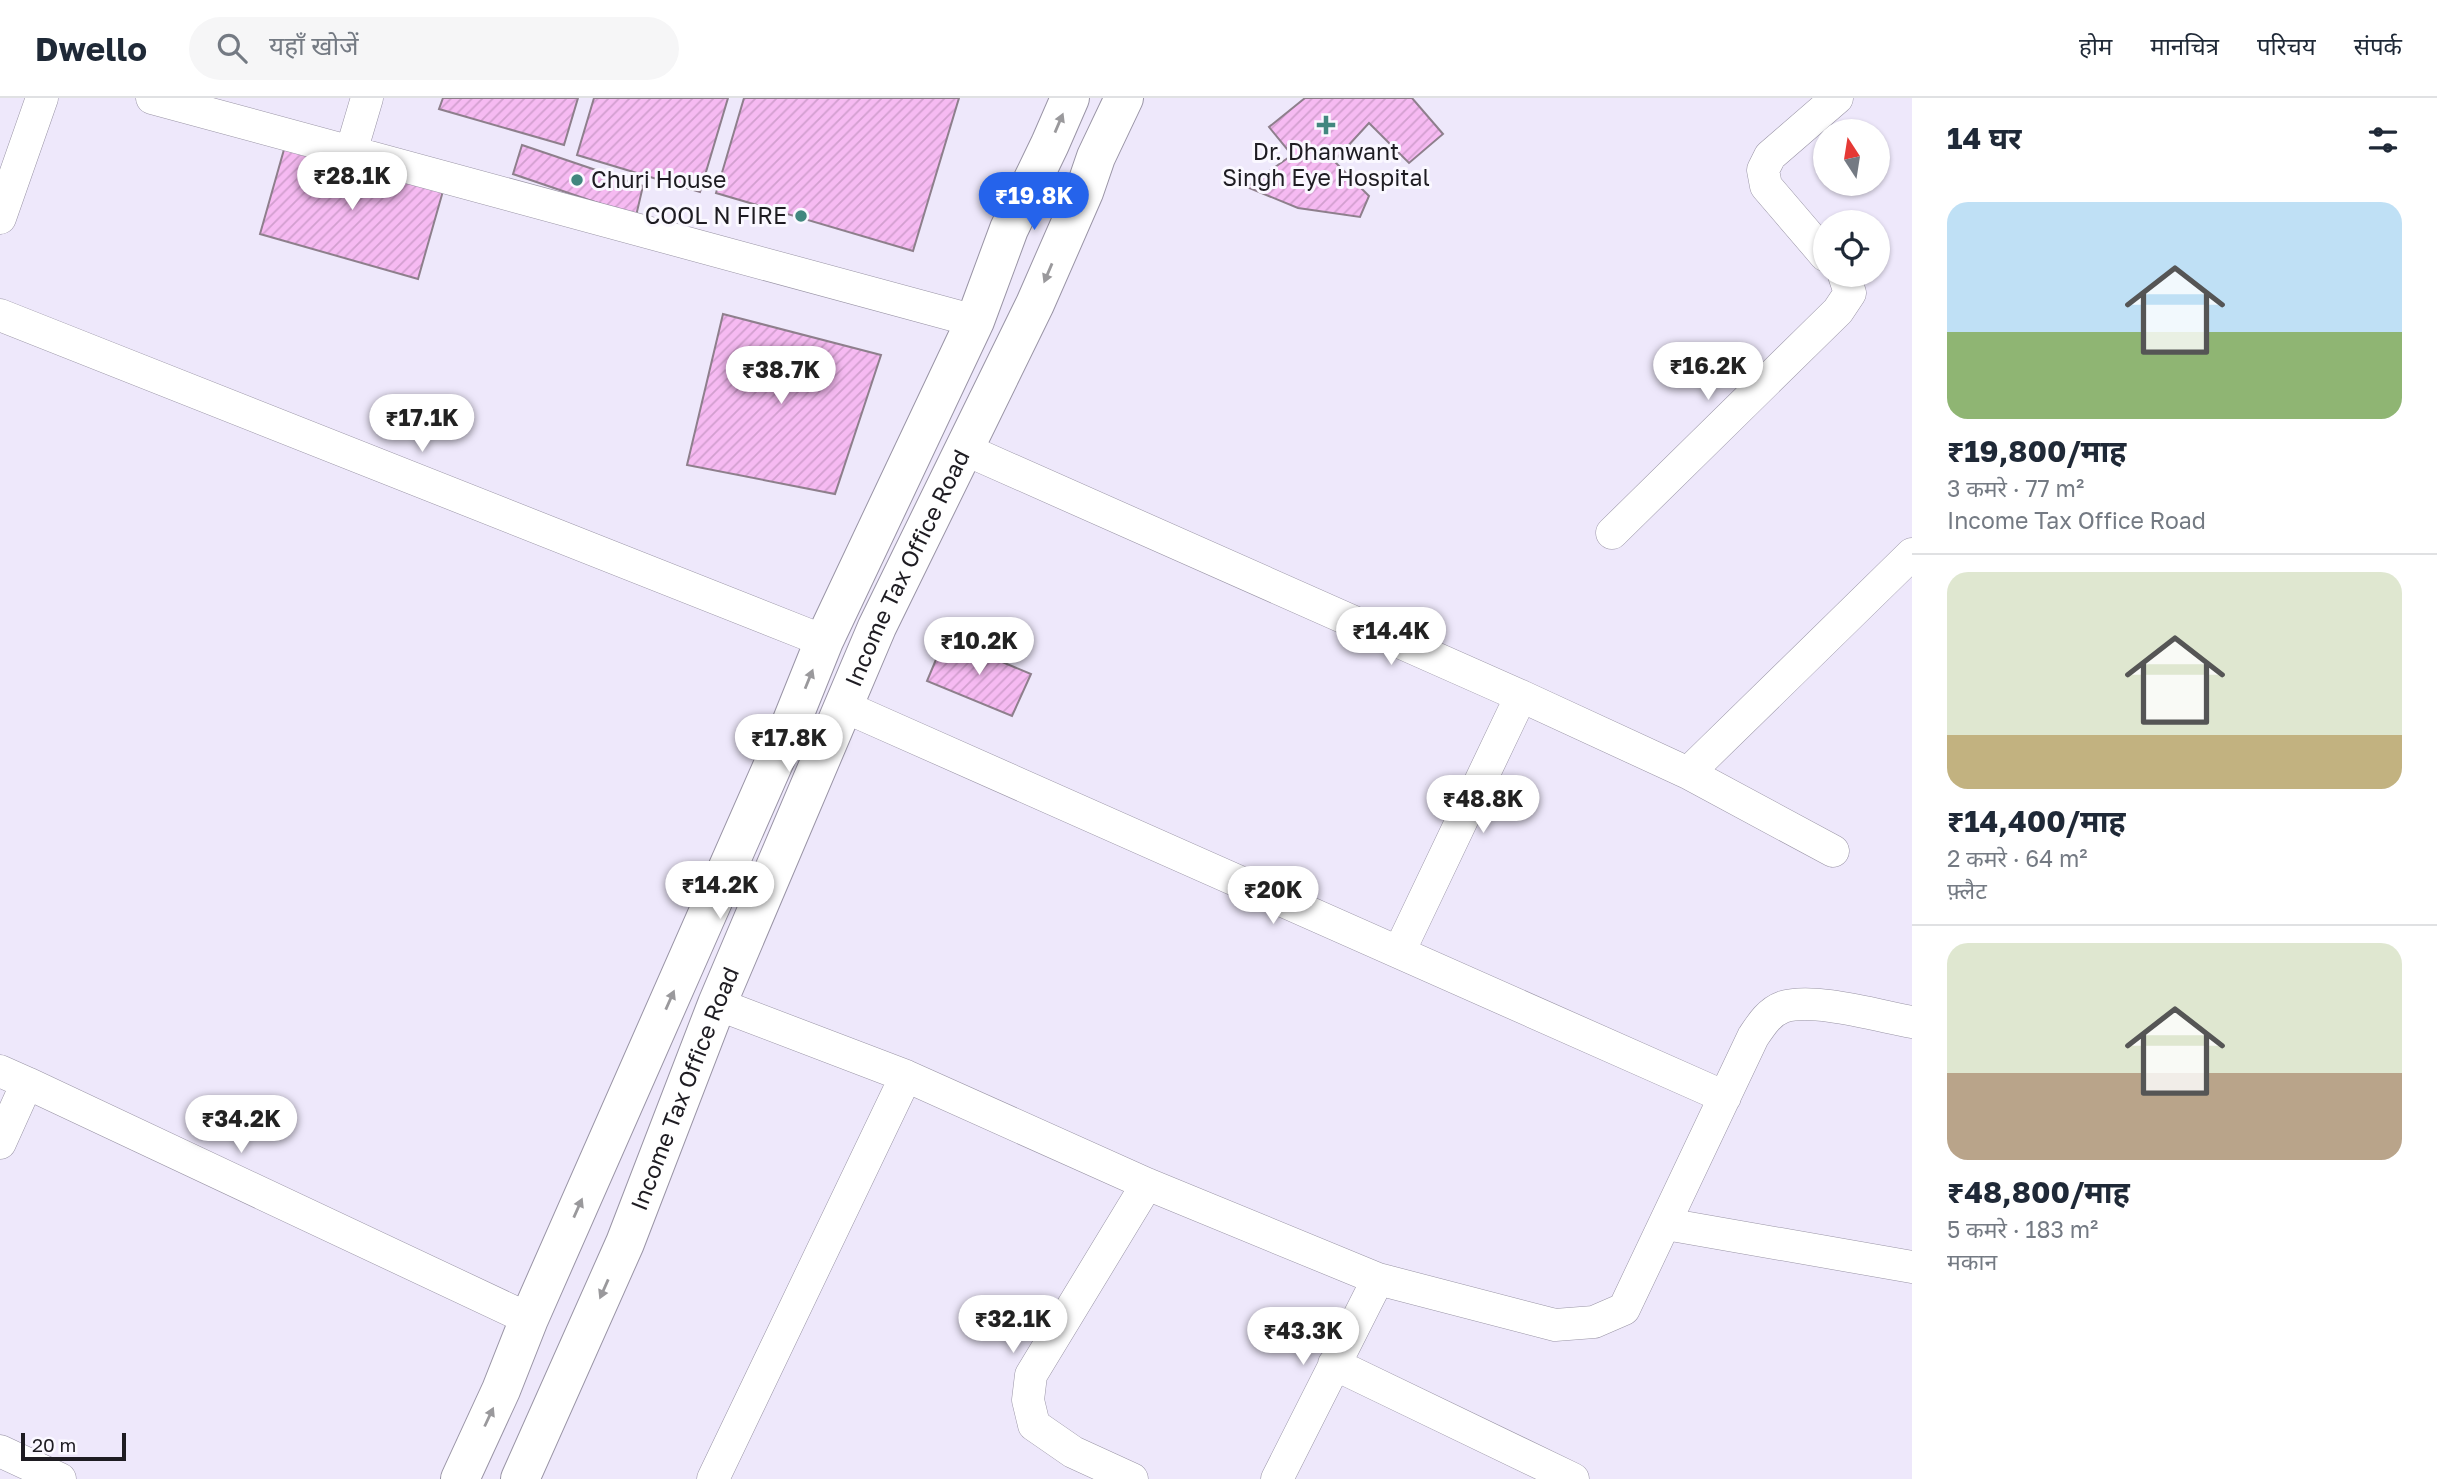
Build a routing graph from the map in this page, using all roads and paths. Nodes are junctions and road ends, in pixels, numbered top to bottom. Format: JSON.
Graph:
{"nodes":[{"id":1,"x":42,"y":98,"type":"edge"},
{"id":2,"x":152,"y":98,"type":"edge"},
{"id":3,"x":367,"y":98,"type":"edge"},
{"id":4,"x":1070,"y":98,"type":"edge"},
{"id":5,"x":1123,"y":98,"type":"edge"},
{"id":6,"x":1837,"y":98,"type":"edge"},
{"id":7,"x":351,"y":152,"type":"junction"},
{"id":8,"x":0,"y":218,"type":"edge"},
{"id":9,"x":1813,"y":241,"type":"edge"},
{"id":10,"x":1849,"y":287,"type":"edge"},
{"id":11,"x":0,"y":315,"type":"edge"},
{"id":12,"x":975,"y":321,"type":"junction"},
{"id":13,"x":964,"y":449,"type":"junction"},
{"id":14,"x":1612,"y":533,"type":"dead end"},
{"id":15,"x":1912,"y":554,"type":"edge"},
{"id":16,"x":824,"y":641,"type":"junction"},
{"id":17,"x":1521,"y":696,"type":"junction"},
{"id":18,"x":843,"y":706,"type":"junction"},
{"id":19,"x":1688,"y":773,"type":"junction"},
{"id":20,"x":760,"y":796,"type":"junction"},
{"id":21,"x":800,"y":808,"type":"junction"},
{"id":22,"x":1833,"y":851,"type":"dead end"},
{"id":23,"x":1399,"y":953,"type":"junction"},
{"id":24,"x":717,"y":1004,"type":"junction"},
{"id":25,"x":1912,"y":1022,"type":"edge"},
{"id":26,"x":906,"y":1076,"type":"junction"},
{"id":27,"x":14,"y":1077,"type":"edge"},
{"id":28,"x":1725,"y":1097,"type":"junction"},
{"id":29,"x":0,"y":1143,"type":"edge"},
{"id":30,"x":1147,"y":1184,"type":"junction"},
{"id":31,"x":1666,"y":1224,"type":"junction"},
{"id":32,"x":1912,"y":1267,"type":"edge"},
{"id":33,"x":1378,"y":1279,"type":"junction"},
{"id":34,"x":529,"y":1319,"type":"junction"},
{"id":35,"x":1334,"y":1364,"type":"junction"},
{"id":36,"x":0,"y":1451,"type":"edge"},
{"id":37,"x":60,"y":1479,"type":"edge"},
{"id":38,"x":460,"y":1479,"type":"edge"},
{"id":39,"x":520,"y":1479,"type":"edge"},
{"id":40,"x":713,"y":1479,"type":"edge"},
{"id":41,"x":1132,"y":1479,"type":"edge"},
{"id":42,"x":1277,"y":1479,"type":"edge"},
{"id":43,"x":1573,"y":1479,"type":"edge"}],
"edges":[{"from":1,"to":8,"type":"street"},
{"from":2,"to":7,"type":"street"},
{"from":3,"to":7,"type":"street"},
{"from":12,"to":4,"type":"main road","one_way":true},
{"from":5,"to":13,"type":"main road","name":"Income Tax Office Road","one_way":true},
{"from":6,"to":9,"type":"street"},
{"from":7,"to":12,"type":"street"},
{"from":10,"to":14,"type":"street"},
{"from":11,"to":16,"type":"street"},
{"from":12,"to":16,"type":"main road"},
{"from":13,"to":17,"type":"street"},
{"from":13,"to":18,"type":"main road","name":"Income Tax Office Road"},
{"from":15,"to":19,"type":"street"},
{"from":20,"to":16,"type":"main road","one_way":true},
{"from":17,"to":19,"type":"street"},
{"from":17,"to":23,"type":"street"},
{"from":18,"to":21,"type":"main road","name":"Income Tax Office Road"},
{"from":18,"to":23,"type":"street"},
{"from":19,"to":22,"type":"street"},
{"from":20,"to":21,"type":"main road"},
{"from":34,"to":20,"type":"main road","one_way":true},
{"from":21,"to":24,"type":"main road","name":"Income Tax Office Road"},
{"from":23,"to":28,"type":"street"},
{"from":24,"to":26,"type":"street"},
{"from":24,"to":39,"type":"main road","name":"Income Tax Office Road","one_way":true},
{"from":25,"to":28,"type":"street"},
{"from":26,"to":30,"type":"street"},
{"from":26,"to":40,"type":"street"},
{"from":27,"to":29,"type":"street"},
{"from":27,"to":34,"type":"street"},
{"from":28,"to":31,"type":"street"},
{"from":30,"to":33,"type":"street"},
{"from":30,"to":41,"type":"street"},
{"from":31,"to":32,"type":"street"},
{"from":31,"to":33,"type":"street"},
{"from":33,"to":35,"type":"street"},
{"from":38,"to":34,"type":"main road","one_way":true},
{"from":35,"to":42,"type":"street"},
{"from":35,"to":43,"type":"street"},
{"from":36,"to":37,"type":"street"}]}
